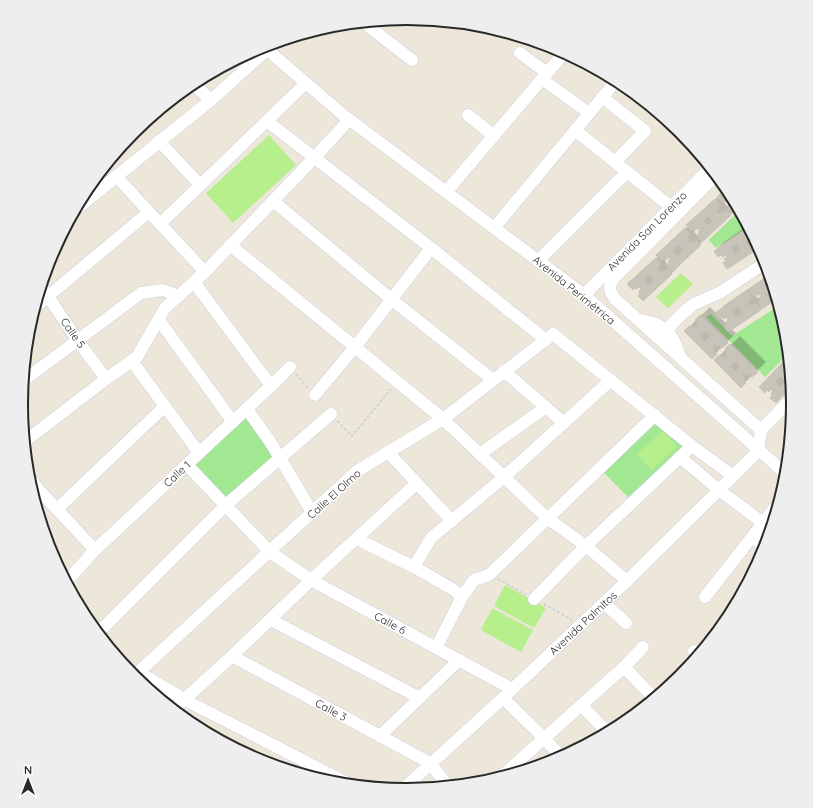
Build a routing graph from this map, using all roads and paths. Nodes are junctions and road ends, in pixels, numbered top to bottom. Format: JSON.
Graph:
{"nodes":[{"id":1,"x":372,"y":27,"type":"edge"},
{"id":2,"x":272,"y":50,"type":"edge"},
{"id":3,"x":520,"y":53,"type":"dead end"},
{"id":4,"x":258,"y":55,"type":"edge"},
{"id":5,"x":560,"y":58,"type":"edge"},
{"id":6,"x":412,"y":60,"type":"dead end"},
{"id":7,"x":545,"y":76,"type":"junction"},
{"id":8,"x":306,"y":83,"type":"junction"},
{"id":9,"x":612,"y":86,"type":"edge"},
{"id":10,"x":198,"y":88,"type":"edge"},
{"id":11,"x":602,"y":98,"type":"junction"},
{"id":12,"x":211,"y":100,"type":"junction"},
{"id":13,"x":589,"y":113,"type":"junction"},
{"id":14,"x":468,"y":115,"type":"dead end"},
{"id":15,"x":350,"y":120,"type":"junction"},
{"id":16,"x":267,"y":121,"type":"junction"},
{"id":17,"x":575,"y":130,"type":"junction"},
{"id":18,"x":494,"y":136,"type":"junction"},
{"id":19,"x":159,"y":141,"type":"junction"},
{"id":20,"x":315,"y":157,"type":"junction"},
{"id":21,"x":614,"y":162,"type":"junction"},
{"id":22,"x":627,"y":172,"type":"junction"},
{"id":23,"x":706,"y":172,"type":"edge"},
{"id":24,"x":116,"y":176,"type":"junction"},
{"id":25,"x":712,"y":180,"type":"edge"},
{"id":26,"x":200,"y":185,"type":"junction"},
{"id":27,"x":446,"y":192,"type":"junction"},
{"id":28,"x":86,"y":201,"type":"edge"},
{"id":29,"x":273,"y":201,"type":"junction"},
{"id":30,"x":671,"y":207,"type":"junction"},
{"id":31,"x":149,"y":212,"type":"junction"},
{"id":32,"x":160,"y":224,"type":"junction"},
{"id":33,"x":494,"y":228,"type":"junction"},
{"id":34,"x":230,"y":245,"type":"junction"},
{"id":35,"x":431,"y":248,"type":"junction"},
{"id":36,"x":538,"y":260,"type":"junction"},
{"id":37,"x":760,"y":267,"type":"edge"},
{"id":38,"x":205,"y":272,"type":"junction"},
{"id":39,"x":194,"y":282,"type":"junction"},
{"id":40,"x":45,"y":292,"type":"edge"},
{"id":41,"x":584,"y":295,"type":"junction"},
{"id":42,"x":179,"y":296,"type":"junction"},
{"id":43,"x":48,"y":297,"type":"junction"},
{"id":44,"x":391,"y":299,"type":"junction"},
{"id":45,"x":41,"y":302,"type":"edge"},
{"id":46,"x":159,"y":320,"type":"junction"},
{"id":47,"x":639,"y":320,"type":"junction"},
{"id":48,"x":666,"y":330,"type":"junction"},
{"id":49,"x":549,"y":337,"type":"junction"},
{"id":50,"x":78,"y":341,"type":"junction"},
{"id":51,"x":355,"y":347,"type":"junction"},
{"id":52,"x":681,"y":358,"type":"junction"},
{"id":53,"x":132,"y":361,"type":"junction"},
{"id":54,"x":290,"y":367,"type":"dead end"},
{"id":55,"x":504,"y":371,"type":"junction"},
{"id":56,"x":28,"y":377,"type":"edge"},
{"id":57,"x":106,"y":379,"type":"junction"},
{"id":58,"x":493,"y":380,"type":"junction"},
{"id":59,"x":611,"y":380,"type":"junction"},
{"id":60,"x":397,"y":382,"type":"junction"},
{"id":61,"x":271,"y":386,"type":"junction"},
{"id":62,"x":315,"y":395,"type":"dead end"},
{"id":63,"x":786,"y":404,"type":"edge"},
{"id":64,"x":165,"y":406,"type":"junction"},
{"id":65,"x":247,"y":408,"type":"junction"},
{"id":66,"x":546,"y":408,"type":"junction"},
{"id":67,"x":331,"y":414,"type":"dead end"},
{"id":68,"x":655,"y":415,"type":"junction"},
{"id":69,"x":443,"y":419,"type":"junction"},
{"id":70,"x":233,"y":422,"type":"junction"},
{"id":71,"x":564,"y":423,"type":"junction"},
{"id":72,"x":761,"y":430,"type":"junction"},
{"id":73,"x":352,"y":436,"type":"dead end"},
{"id":74,"x":29,"y":438,"type":"edge"},
{"id":75,"x":692,"y":446,"type":"junction"},
{"id":76,"x":758,"y":451,"type":"junction"},
{"id":77,"x":388,"y":452,"type":"junction"},
{"id":78,"x":199,"y":453,"type":"junction"},
{"id":79,"x":480,"y":454,"type":"junction"},
{"id":80,"x":680,"y":457,"type":"junction"},
{"id":81,"x":280,"y":458,"type":"junction"},
{"id":82,"x":187,"y":465,"type":"junction"},
{"id":83,"x":779,"y":469,"type":"edge"},
{"id":84,"x":733,"y":476,"type":"junction"},
{"id":85,"x":504,"y":477,"type":"junction"},
{"id":86,"x":417,"y":483,"type":"junction"},
{"id":87,"x":37,"y":487,"type":"edge"},
{"id":88,"x":719,"y":490,"type":"junction"},
{"id":89,"x":226,"y":505,"type":"junction"},
{"id":90,"x":57,"y":509,"type":"junction"},
{"id":91,"x":312,"y":512,"type":"junction"},
{"id":92,"x":768,"y":516,"type":"edge"},
{"id":93,"x":547,"y":518,"type":"junction"},
{"id":94,"x":452,"y":521,"type":"junction"},
{"id":95,"x":763,"y":523,"type":"junction"},
{"id":96,"x":753,"y":537,"type":"junction"},
{"id":97,"x":357,"y":539,"type":"junction"},
{"id":98,"x":759,"y":542,"type":"edge"},
{"id":99,"x":586,"y":546,"type":"junction"},
{"id":100,"x":95,"y":550,"type":"junction"},
{"id":101,"x":270,"y":552,"type":"junction"},
{"id":102,"x":414,"y":567,"type":"junction"},
{"id":103,"x":70,"y":578,"type":"edge"},
{"id":104,"x":312,"y":580,"type":"junction"},
{"id":105,"x":627,"y":581,"type":"junction"},
{"id":106,"x":462,"y":596,"type":"junction"},
{"id":107,"x":705,"y":597,"type":"dead end"},
{"id":108,"x":534,"y":599,"type":"dead end"},
{"id":109,"x":604,"y":603,"type":"junction"},
{"id":110,"x":271,"y":620,"type":"junction"},
{"id":111,"x":626,"y":623,"type":"dead end"},
{"id":112,"x":102,"y":629,"type":"edge"},
{"id":113,"x":643,"y":647,"type":"dead end"},
{"id":114,"x":436,"y":648,"type":"junction"},
{"id":115,"x":232,"y":656,"type":"junction"},
{"id":116,"x":459,"y":660,"type":"junction"},
{"id":117,"x":624,"y":667,"type":"junction"},
{"id":118,"x":139,"y":672,"type":"edge"},
{"id":119,"x":147,"y":680,"type":"edge"},
{"id":120,"x":512,"y":689,"type":"junction"},
{"id":121,"x":650,"y":694,"type":"edge"},
{"id":122,"x":420,"y":698,"type":"junction"},
{"id":123,"x":503,"y":698,"type":"junction"},
{"id":124,"x":185,"y":699,"type":"junction"},
{"id":125,"x":581,"y":705,"type":"junction"},
{"id":126,"x":177,"y":706,"type":"edge"},
{"id":127,"x":603,"y":728,"type":"edge"},
{"id":128,"x":380,"y":736,"type":"junction"},
{"id":129,"x":544,"y":738,"type":"junction"},
{"id":130,"x":556,"y":752,"type":"edge"},
{"id":131,"x":430,"y":763,"type":"junction"},
{"id":132,"x":510,"y":768,"type":"edge"},
{"id":133,"x":321,"y":773,"type":"edge"},
{"id":134,"x":444,"y":781,"type":"edge"},
{"id":135,"x":409,"y":783,"type":"edge"}],
"edges":[{"from":1,"to":6,"type":"street"},
{"from":2,"to":8,"type":"street","name":"Avenida Perimétrica"},
{"from":3,"to":7,"type":"street"},
{"from":4,"to":12,"type":"street"},
{"from":5,"to":7,"type":"street"},
{"from":7,"to":13,"type":"street"},
{"from":7,"to":18,"type":"street"},
{"from":8,"to":15,"type":"street","name":"Avenida Perimétrica"},
{"from":8,"to":16,"type":"street"},
{"from":9,"to":11,"type":"street"},
{"from":10,"to":12,"type":"street"},
{"from":11,"to":13,"type":"street"},
{"from":11,"to":21,"type":"street"},
{"from":12,"to":19,"type":"street"},
{"from":13,"to":17,"type":"street"},
{"from":14,"to":18,"type":"street"},
{"from":15,"to":20,"type":"street"},
{"from":15,"to":27,"type":"street","name":"Avenida Perimétrica"},
{"from":16,"to":20,"type":"street"},
{"from":16,"to":26,"type":"street"},
{"from":17,"to":21,"type":"street"},
{"from":17,"to":33,"type":"street"},
{"from":18,"to":27,"type":"street"},
{"from":19,"to":24,"type":"street"},
{"from":19,"to":26,"type":"street"},
{"from":20,"to":29,"type":"street"},
{"from":20,"to":35,"type":"street"},
{"from":21,"to":22,"type":"street"},
{"from":22,"to":30,"type":"street"},
{"from":22,"to":36,"type":"street"},
{"from":23,"to":30,"type":"street","name":"Avenida San Lorenzo"},
{"from":24,"to":28,"type":"street"},
{"from":24,"to":31,"type":"street"},
{"from":25,"to":47,"type":"street"},
{"from":26,"to":32,"type":"street"},
{"from":27,"to":33,"type":"street","name":"Avenida Perimétrica"},
{"from":29,"to":34,"type":"street"},
{"from":29,"to":44,"type":"street"},
{"from":30,"to":41,"type":"street","name":"Avenida San Lorenzo"},
{"from":31,"to":32,"type":"street"},
{"from":31,"to":43,"type":"street"},
{"from":32,"to":38,"type":"street"},
{"from":33,"to":36,"type":"street","name":"Avenida Perimétrica"},
{"from":34,"to":38,"type":"street"},
{"from":34,"to":51,"type":"street"},
{"from":35,"to":44,"type":"street"},
{"from":35,"to":49,"type":"street"},
{"from":36,"to":41,"type":"street","name":"Avenida Perimétrica"},
{"from":37,"to":48,"type":"street"},
{"from":38,"to":39,"type":"street"},
{"from":39,"to":42,"type":"street"},
{"from":39,"to":61,"type":"street"},
{"from":40,"to":43,"type":"street","name":"Calle 5"},
{"from":41,"to":76,"type":"street","name":"Avenida Perimétrica"},
{"from":42,"to":46,"type":"street"},
{"from":42,"to":50,"type":"street"},
{"from":43,"to":45,"type":"street"},
{"from":43,"to":50,"type":"street","name":"Calle 5"},
{"from":44,"to":51,"type":"street"},
{"from":44,"to":58,"type":"street"},
{"from":46,"to":53,"type":"street"},
{"from":46,"to":70,"type":"street"},
{"from":47,"to":48,"type":"street"},
{"from":47,"to":52,"type":"street"},
{"from":48,"to":52,"type":"street"},
{"from":49,"to":55,"type":"street","name":"Calle El Olmo"},
{"from":49,"to":59,"type":"street"},
{"from":50,"to":56,"type":"street"},
{"from":50,"to":57,"type":"street","name":"Calle 5"},
{"from":51,"to":60,"type":"street"},
{"from":51,"to":62,"type":"street"},
{"from":52,"to":72,"type":"street"},
{"from":53,"to":57,"type":"street"},
{"from":53,"to":64,"type":"street"},
{"from":54,"to":61,"type":"street","name":"Calle 1"},
{"from":55,"to":58,"type":"street","name":"Calle El Olmo"},
{"from":55,"to":66,"type":"street"},
{"from":57,"to":74,"type":"street"},
{"from":58,"to":69,"type":"street","name":"Calle El Olmo"},
{"from":59,"to":68,"type":"street"},
{"from":59,"to":71,"type":"street"},
{"from":60,"to":69,"type":"street"},
{"from":60,"to":73,"type":"path"},
{"from":61,"to":65,"type":"street","name":"Calle 1"},
{"from":63,"to":72,"type":"street"},
{"from":64,"to":78,"type":"street"},
{"from":64,"to":90,"type":"street"},
{"from":65,"to":70,"type":"street","name":"Calle 1"},
{"from":65,"to":81,"type":"street"},
{"from":66,"to":71,"type":"street"},
{"from":66,"to":79,"type":"street"},
{"from":67,"to":81,"type":"street"},
{"from":68,"to":75,"type":"street"},
{"from":68,"to":93,"type":"street"},
{"from":69,"to":77,"type":"street","name":"Calle El Olmo"},
{"from":69,"to":79,"type":"street"},
{"from":70,"to":78,"type":"street","name":"Calle 1"},
{"from":71,"to":85,"type":"street"},
{"from":72,"to":76,"type":"street"},
{"from":75,"to":80,"type":"street"},
{"from":75,"to":84,"type":"street"},
{"from":76,"to":83,"type":"street","name":"Avenida Perimétrica"},
{"from":76,"to":84,"type":"street","name":"Avenida Palmitos"},
{"from":77,"to":86,"type":"street"},
{"from":77,"to":91,"type":"street","name":"Calle El Olmo"},
{"from":78,"to":82,"type":"street","name":"Calle 1"},
{"from":79,"to":85,"type":"street"},
{"from":80,"to":88,"type":"street"},
{"from":80,"to":99,"type":"street"},
{"from":81,"to":89,"type":"street"},
{"from":81,"to":91,"type":"street"},
{"from":82,"to":89,"type":"street","name":"Calle 6"},
{"from":82,"to":100,"type":"street","name":"Calle 1"},
{"from":84,"to":88,"type":"street","name":"Avenida Palmitos"},
{"from":85,"to":93,"type":"street"},
{"from":85,"to":94,"type":"street"},
{"from":86,"to":94,"type":"street"},
{"from":86,"to":97,"type":"street"},
{"from":87,"to":90,"type":"street"},
{"from":88,"to":95,"type":"street"},
{"from":88,"to":105,"type":"street","name":"Avenida Palmitos"},
{"from":89,"to":101,"type":"street","name":"Calle 6"},
{"from":89,"to":112,"type":"street"},
{"from":90,"to":100,"type":"street"},
{"from":91,"to":101,"type":"street","name":"Calle El Olmo"},
{"from":92,"to":95,"type":"street"},
{"from":93,"to":99,"type":"street"},
{"from":93,"to":106,"type":"street"},
{"from":94,"to":102,"type":"street"},
{"from":95,"to":96,"type":"street"},
{"from":96,"to":98,"type":"street"},
{"from":96,"to":107,"type":"street"},
{"from":97,"to":102,"type":"street"},
{"from":97,"to":104,"type":"street"},
{"from":99,"to":105,"type":"street"},
{"from":99,"to":108,"type":"street"},
{"from":100,"to":103,"type":"street","name":"Calle 1"},
{"from":101,"to":104,"type":"street","name":"Calle 6"},
{"from":101,"to":118,"type":"street","name":"Calle El Olmo"},
{"from":102,"to":106,"type":"street"},
{"from":104,"to":110,"type":"street"},
{"from":104,"to":114,"type":"street","name":"Calle 6"},
{"from":105,"to":109,"type":"street","name":"Avenida Palmitos"},
{"from":106,"to":114,"type":"street"},
{"from":109,"to":111,"type":"street"},
{"from":109,"to":120,"type":"street","name":"Avenida Palmitos"},
{"from":110,"to":115,"type":"street"},
{"from":110,"to":122,"type":"street"},
{"from":113,"to":117,"type":"street"},
{"from":114,"to":116,"type":"street","name":"Calle 6"},
{"from":115,"to":124,"type":"street"},
{"from":115,"to":128,"type":"street","name":"Calle 3"},
{"from":116,"to":120,"type":"street","name":"Calle 6"},
{"from":116,"to":122,"type":"street"},
{"from":117,"to":121,"type":"street"},
{"from":117,"to":125,"type":"street"},
{"from":119,"to":124,"type":"street"},
{"from":120,"to":123,"type":"street","name":"Avenida Palmitos"},
{"from":122,"to":128,"type":"street"},
{"from":123,"to":129,"type":"street"},
{"from":123,"to":131,"type":"street","name":"Avenida Palmitos"},
{"from":124,"to":126,"type":"street"},
{"from":124,"to":133,"type":"street"},
{"from":125,"to":127,"type":"street"},
{"from":125,"to":129,"type":"street"},
{"from":128,"to":131,"type":"street","name":"Calle 3"},
{"from":129,"to":130,"type":"street"},
{"from":129,"to":132,"type":"street"},
{"from":131,"to":134,"type":"street"},
{"from":131,"to":135,"type":"street","name":"Avenida Palmitos"}]}
